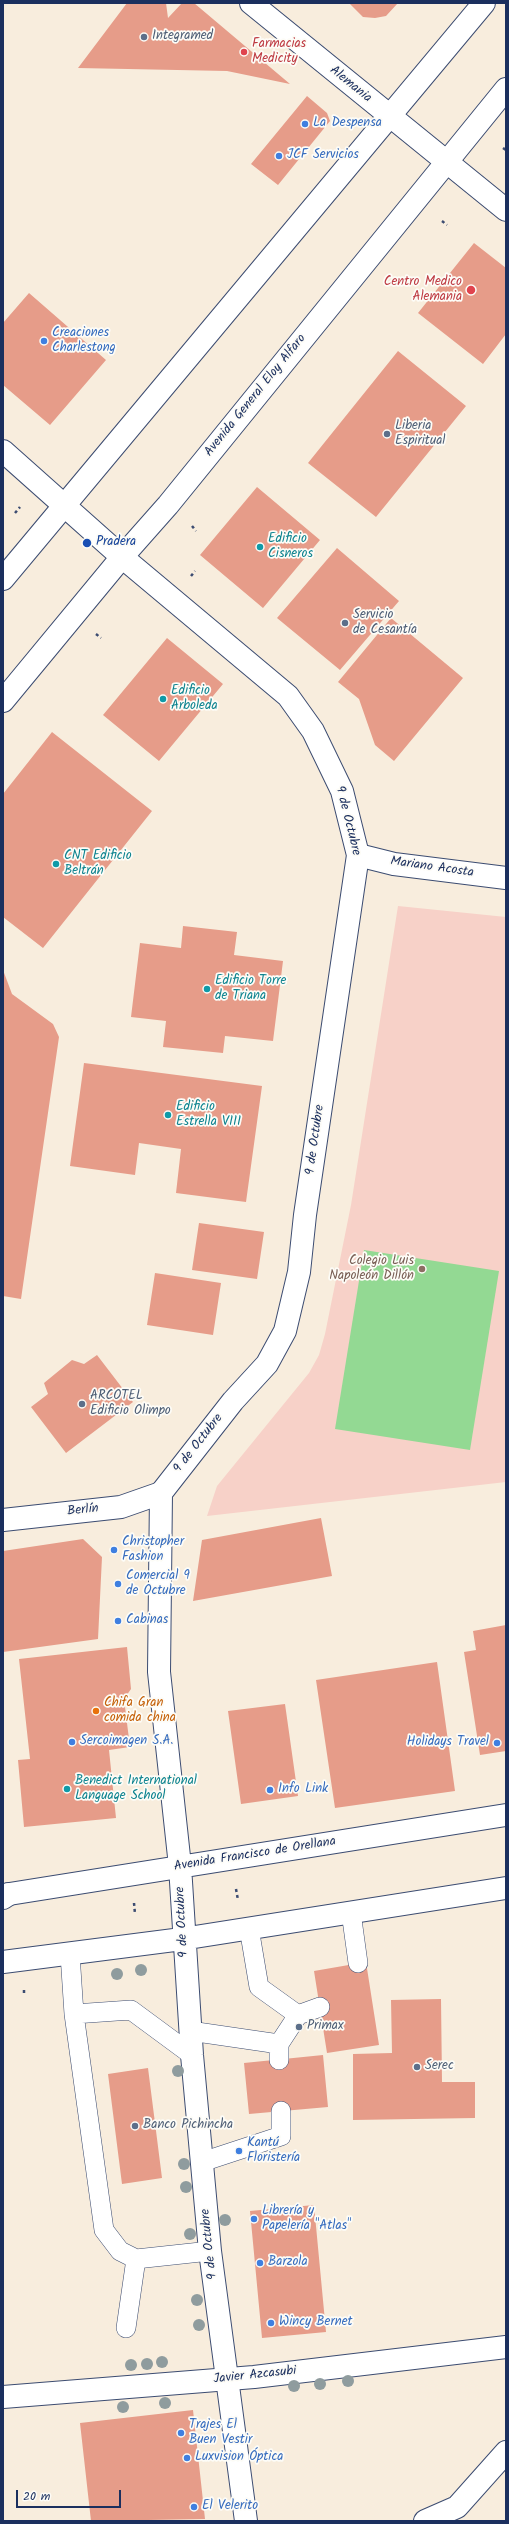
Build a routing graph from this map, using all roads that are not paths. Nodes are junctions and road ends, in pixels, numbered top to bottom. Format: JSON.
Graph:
{"nodes":[{"id":1,"x":251,"y":3,"type":"edge"},
{"id":2,"x":484,"y":3,"type":"edge"},
{"id":3,"x":506,"y":89,"type":"edge"},
{"id":4,"x":389,"y":116,"type":"junction"},
{"id":5,"x":446,"y":163,"type":"junction"},
{"id":6,"x":506,"y":210,"type":"edge"},
{"id":7,"x":3,"y":451,"type":"edge"},
{"id":8,"x":64,"y":504,"type":"junction"},
{"id":9,"x":122,"y":557,"type":"junction"},
{"id":10,"x":3,"y":579,"type":"edge"},
{"id":11,"x":3,"y":702,"type":"edge"},
{"id":12,"x":358,"y":855,"type":"junction"},
{"id":13,"x":506,"y":878,"type":"edge"},
{"id":14,"x":161,"y":1493,"type":"junction"},
{"id":15,"x":3,"y":1520,"type":"edge"},
{"id":16,"x":506,"y":1815,"type":"edge"},
{"id":17,"x":180,"y":1866,"type":"junction"},
{"id":18,"x":506,"y":1888,"type":"edge"},
{"id":19,"x":5,"y":1896,"type":"edge"},
{"id":20,"x":351,"y":1912,"type":"junction"},
{"id":21,"x":249,"y":1928,"type":"junction"},
{"id":22,"x":183,"y":1939,"type":"junction"},
{"id":23,"x":70,"y":1954,"type":"junction"},
{"id":24,"x":3,"y":1962,"type":"edge"},
{"id":25,"x":358,"y":1963,"type":"dead end"},
{"id":26,"x":320,"y":2007,"type":"dead end"},
{"id":27,"x":74,"y":2014,"type":"junction"},
{"id":28,"x":298,"y":2015,"type":"junction"},
{"id":29,"x":190,"y":2031,"type":"junction"},
{"id":30,"x":192,"y":2055,"type":"junction"},
{"id":31,"x":281,"y":2111,"type":"dead end"},
{"id":32,"x":202,"y":2162,"type":"junction"},
{"id":33,"x":210,"y":2251,"type":"junction"},
{"id":34,"x":136,"y":2259,"type":"junction"},
{"id":35,"x":126,"y":2328,"type":"dead end"},
{"id":36,"x":506,"y":2347,"type":"edge"},
{"id":37,"x":228,"y":2379,"type":"junction"},
{"id":38,"x":3,"y":2396,"type":"edge"},
{"id":39,"x":506,"y":2452,"type":"edge"},
{"id":40,"x":246,"y":2521,"type":"edge"},
{"id":41,"x":425,"y":2521,"type":"edge"}],
"edges":[{"from":1,"to":4,"type":"street","name":"Alemania"},
{"from":2,"to":4,"type":"street"},
{"from":3,"to":5,"type":"street","name":"Avenida General Eloy Alfaro"},
{"from":4,"to":5,"type":"street","name":"Alemania"},
{"from":4,"to":8,"type":"street"},
{"from":5,"to":6,"type":"street","name":"Alemania"},
{"from":5,"to":9,"type":"street","name":"Avenida General Eloy Alfaro"},
{"from":7,"to":8,"type":"street","name":"9 de Octubre"},
{"from":8,"to":9,"type":"street","name":"9 de Octubre"},
{"from":8,"to":10,"type":"street"},
{"from":9,"to":11,"type":"street","name":"Avenida General Eloy Alfaro"},
{"from":9,"to":12,"type":"street","name":"9 de Octubre"},
{"from":12,"to":13,"type":"street","name":"Mariano Acosta"},
{"from":12,"to":14,"type":"street","name":"9 de Octubre"},
{"from":14,"to":15,"type":"street","name":"Berlín"},
{"from":14,"to":17,"type":"street","name":"9 de Octubre"},
{"from":16,"to":17,"type":"street","name":"Avenida Francisco de Orellana"},
{"from":17,"to":19,"type":"street","name":"Avenida Francisco de Orellana"},
{"from":17,"to":22,"type":"street","name":"9 de Octubre"},
{"from":18,"to":20,"type":"street"},
{"from":20,"to":21,"type":"street"},
{"from":20,"to":25,"type":"lane"},
{"from":21,"to":22,"type":"street"},
{"from":21,"to":28,"type":"lane"},
{"from":22,"to":23,"type":"street"},
{"from":22,"to":29,"type":"street","name":"9 de Octubre"},
{"from":23,"to":24,"type":"street"},
{"from":23,"to":27,"type":"lane"},
{"from":26,"to":28,"type":"lane"},
{"from":27,"to":30,"type":"lane"},
{"from":27,"to":34,"type":"lane"},
{"from":28,"to":29,"type":"lane"},
{"from":29,"to":30,"type":"street","name":"9 de Octubre"},
{"from":30,"to":32,"type":"street","name":"9 de Octubre"},
{"from":31,"to":32,"type":"lane"},
{"from":32,"to":33,"type":"street","name":"9 de Octubre"},
{"from":33,"to":34,"type":"lane"},
{"from":33,"to":37,"type":"street","name":"9 de Octubre"},
{"from":34,"to":35,"type":"lane"},
{"from":36,"to":37,"type":"street","name":"Javier Azcasubi"},
{"from":37,"to":38,"type":"street","name":"Javier Azcasubi"},
{"from":37,"to":40,"type":"street","name":"9 de Octubre"},
{"from":39,"to":41,"type":"street"}]}
